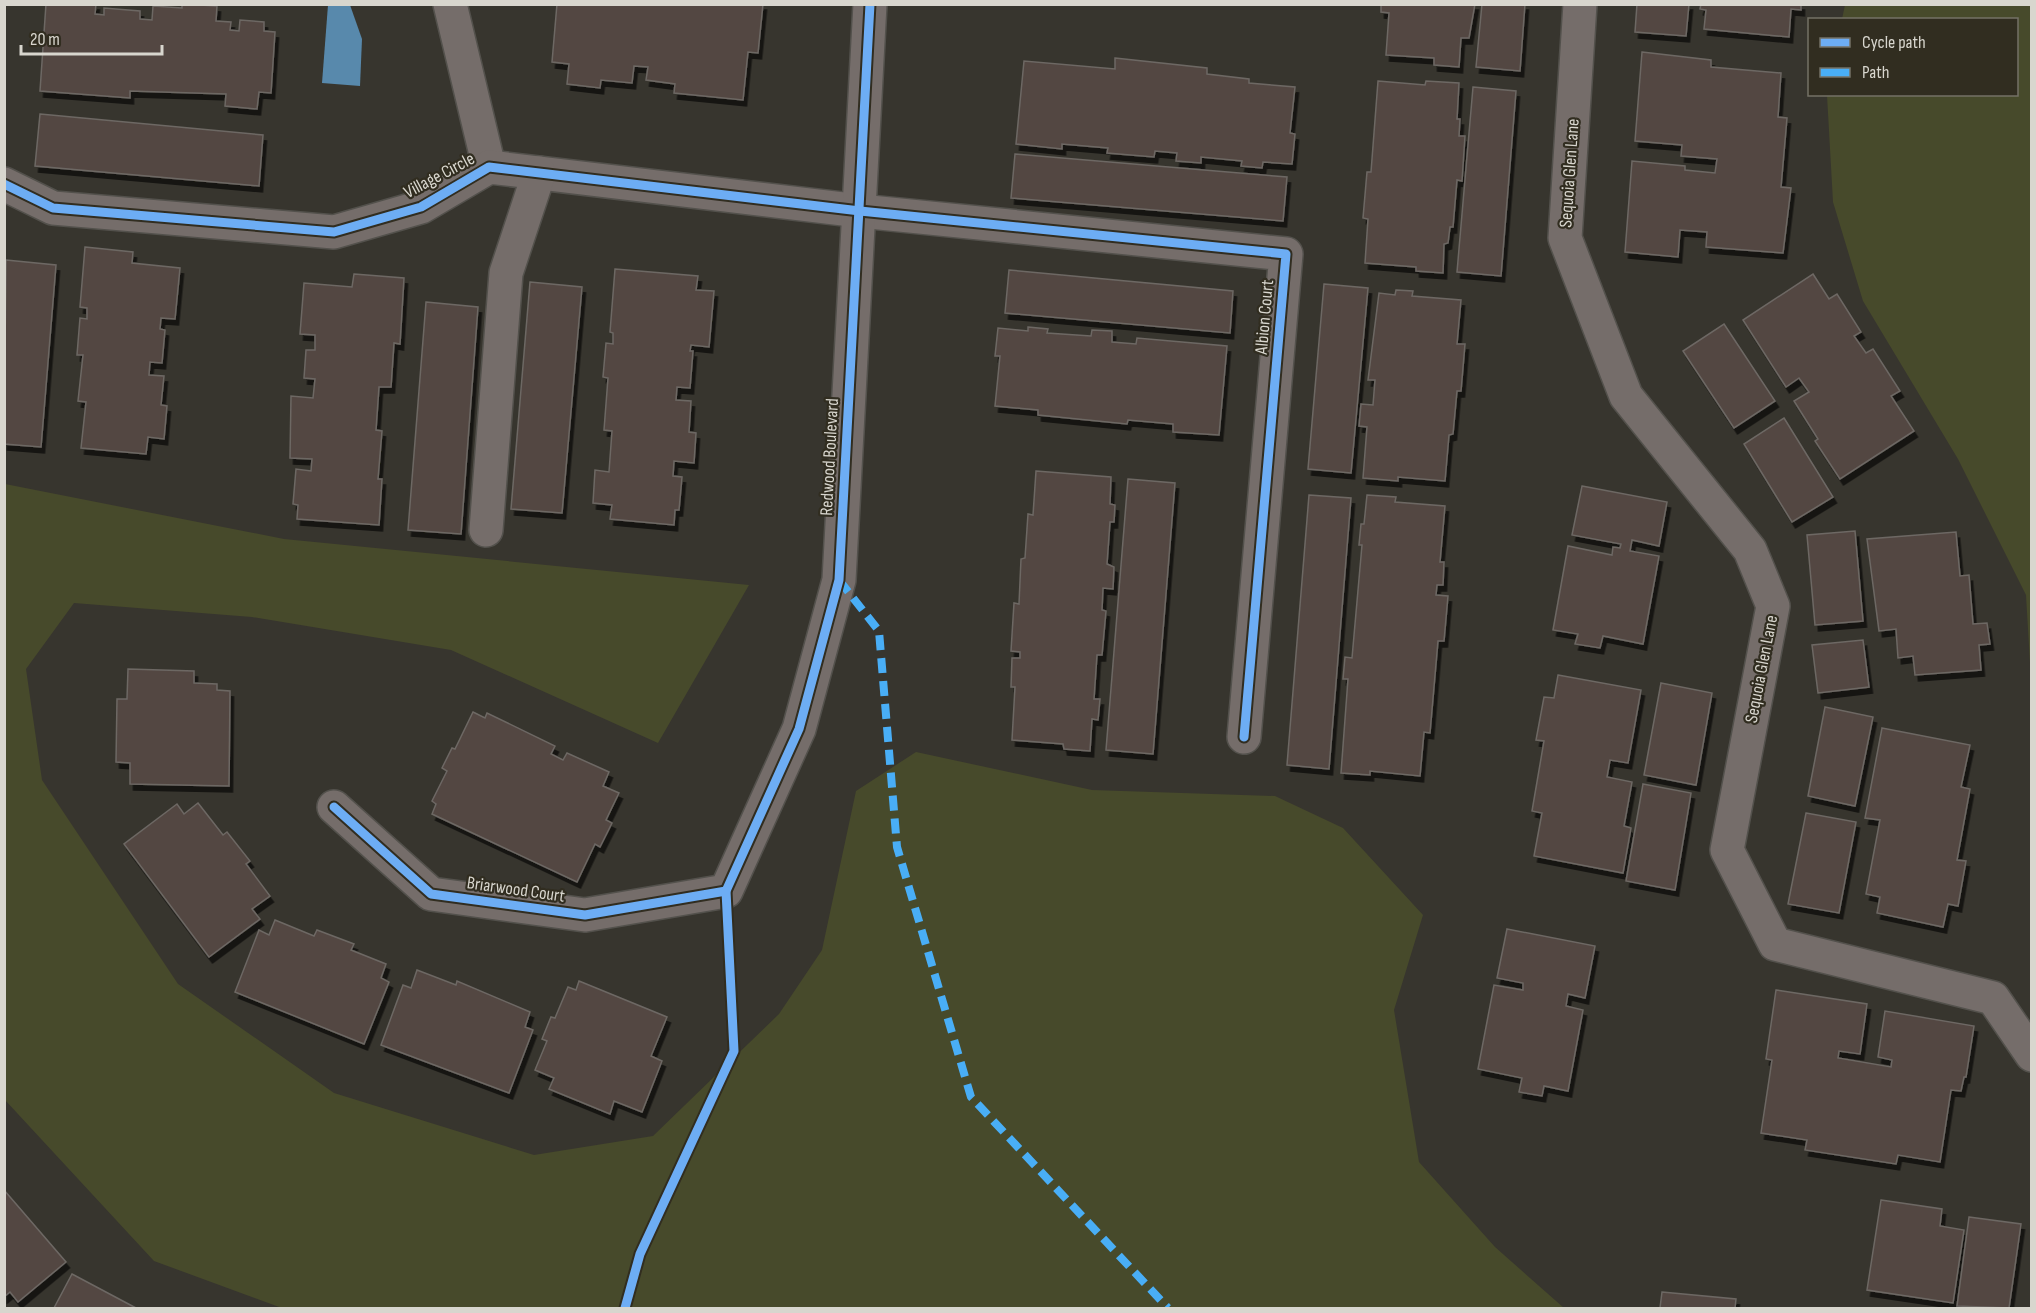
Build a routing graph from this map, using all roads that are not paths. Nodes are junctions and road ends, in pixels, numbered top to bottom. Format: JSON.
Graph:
{"nodes":[{"id":1,"x":450,"y":4,"type":"edge"},
{"id":2,"x":870,"y":4,"type":"edge"},
{"id":3,"x":1580,"y":4,"type":"edge"},
{"id":4,"x":489,"y":167,"type":"junction"},
{"id":5,"x":539,"y":173,"type":"junction"},
{"id":6,"x":4,"y":184,"type":"edge"},
{"id":7,"x":860,"y":211,"type":"junction"},
{"id":8,"x":486,"y":530,"type":"dead end"},
{"id":9,"x":1244,"y":737,"type":"dead end"},
{"id":10,"x":334,"y":807,"type":"dead end"},
{"id":11,"x":726,"y":891,"type":"joint"},
{"id":12,"x":2031,"y":1055,"type":"edge"}],
"edges":[{"from":1,"to":4,"type":"street","name":"Village Circle"},
{"from":2,"to":7,"type":"street","name":"Redwood Boulevard"},
{"from":3,"to":12,"type":"street","name":"Sequoia Glen Lane"},
{"from":4,"to":5,"type":"street","name":"Village Circle"},
{"from":4,"to":6,"type":"street","name":"Village Circle"},
{"from":5,"to":7,"type":"street","name":"Village Circle"},
{"from":5,"to":8,"type":"street"},
{"from":7,"to":9,"type":"street","name":"Albion Court"},
{"from":7,"to":11,"type":"street","name":"Redwood Boulevard"},
{"from":10,"to":11,"type":"street","name":"Briarwood Court"}]}
